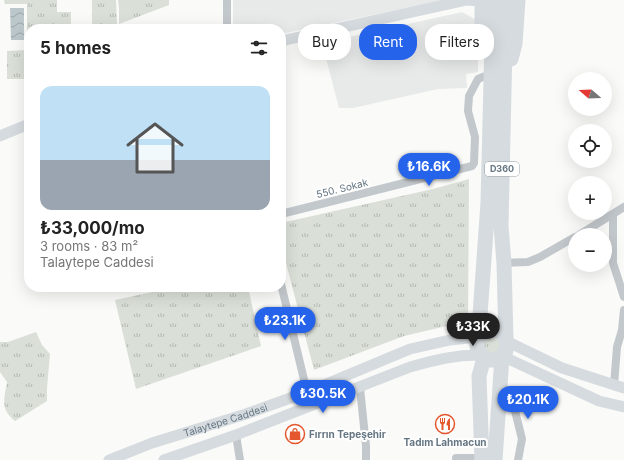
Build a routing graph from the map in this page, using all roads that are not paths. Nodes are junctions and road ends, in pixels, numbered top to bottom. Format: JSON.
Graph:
{"nodes":[{"id":1,"x":227,"y":0,"type":"edge"},
{"id":2,"x":478,"y":0,"type":"edge"},
{"id":3,"x":506,"y":0,"type":"edge"},
{"id":4,"x":518,"y":0,"type":"edge"},
{"id":5,"x":227,"y":24,"type":"edge"},
{"id":6,"x":286,"y":40,"type":"edge"},
{"id":7,"x":495,"y":82,"type":"junction"},
{"id":8,"x":24,"y":126,"type":"edge"},
{"id":9,"x":0,"y":136,"type":"edge"},
{"id":10,"x":624,"y":207,"type":"edge"},
{"id":11,"x":286,"y":213,"type":"edge"},
{"id":12,"x":613,"y":214,"type":"junction"},
{"id":13,"x":590,"y":228,"type":"edge"},
{"id":14,"x":568,"y":241,"type":"edge"},
{"id":15,"x":504,"y":263,"type":"junction"},
{"id":16,"x":283,"y":292,"type":"edge"},
{"id":17,"x":624,"y":297,"type":"edge"},
{"id":18,"x":624,"y":310,"type":"edge"},
{"id":19,"x":479,"y":335,"type":"junction"},
{"id":20,"x":450,"y":340,"type":"junction"},
{"id":21,"x":506,"y":340,"type":"junction"},
{"id":22,"x":454,"y":356,"type":"junction"},
{"id":23,"x":482,"y":356,"type":"junction"},
{"id":24,"x":502,"y":356,"type":"junction"},
{"id":25,"x":619,"y":387,"type":"edge"},
{"id":26,"x":360,"y":388,"type":"junction"},
{"id":27,"x":307,"y":392,"type":"junction"},
{"id":28,"x":499,"y":406,"type":"junction"},
{"id":29,"x":624,"y":407,"type":"edge"},
{"id":30,"x":236,"y":435,"type":"junction"},
{"id":31,"x":486,"y":459,"type":"edge"},
{"id":32,"x":109,"y":460,"type":"edge"},
{"id":33,"x":164,"y":460,"type":"edge"},
{"id":34,"x":240,"y":460,"type":"edge"},
{"id":35,"x":366,"y":460,"type":"edge"},
{"id":36,"x":456,"y":460,"type":"edge"},
{"id":37,"x":518,"y":460,"type":"edge"}],
"edges":[{"from":1,"to":5,"type":"street"},
{"from":2,"to":6,"type":"main road"},
{"from":2,"to":7,"type":"highway"},
{"from":3,"to":7,"type":"highway","number":"D360"},
{"from":4,"to":7,"type":"highway"},
{"from":7,"to":11,"type":"street","name":"550. Sokak"},
{"from":7,"to":15,"type":"highway","number":"D360"},
{"from":7,"to":19,"type":"highway","number":"D360"},
{"from":8,"to":9,"type":"main road"},
{"from":10,"to":12,"type":"street"},
{"from":12,"to":13,"type":"street"},
{"from":12,"to":17,"type":"street"},
{"from":14,"to":15,"type":"street"},
{"from":15,"to":21,"type":"highway","number":"D360"},
{"from":16,"to":27,"type":"street"},
{"from":18,"to":25,"type":"street"},
{"from":19,"to":20,"type":"main road","name":"Talaytepe Caddesi"},
{"from":19,"to":21,"type":"highway"},
{"from":19,"to":23,"type":"highway"},
{"from":20,"to":22,"type":"main road"},
{"from":20,"to":27,"type":"main road","name":"Talaytepe Caddesi"},
{"from":21,"to":24,"type":"highway"},
{"from":21,"to":25,"type":"main road"},
{"from":22,"to":23,"type":"main road"},
{"from":22,"to":26,"type":"main road"},
{"from":23,"to":24,"type":"highway"},
{"from":23,"to":31,"type":"highway"},
{"from":24,"to":28,"type":"highway"},
{"from":24,"to":29,"type":"main road"},
{"from":26,"to":30,"type":"main road"},
{"from":26,"to":35,"type":"street"},
{"from":27,"to":32,"type":"main road","name":"Talaytepe Caddesi"},
{"from":28,"to":31,"type":"highway"},
{"from":28,"to":37,"type":"street"},
{"from":30,"to":33,"type":"main road"},
{"from":30,"to":34,"type":"street"},
{"from":31,"to":36,"type":"street"}]}
